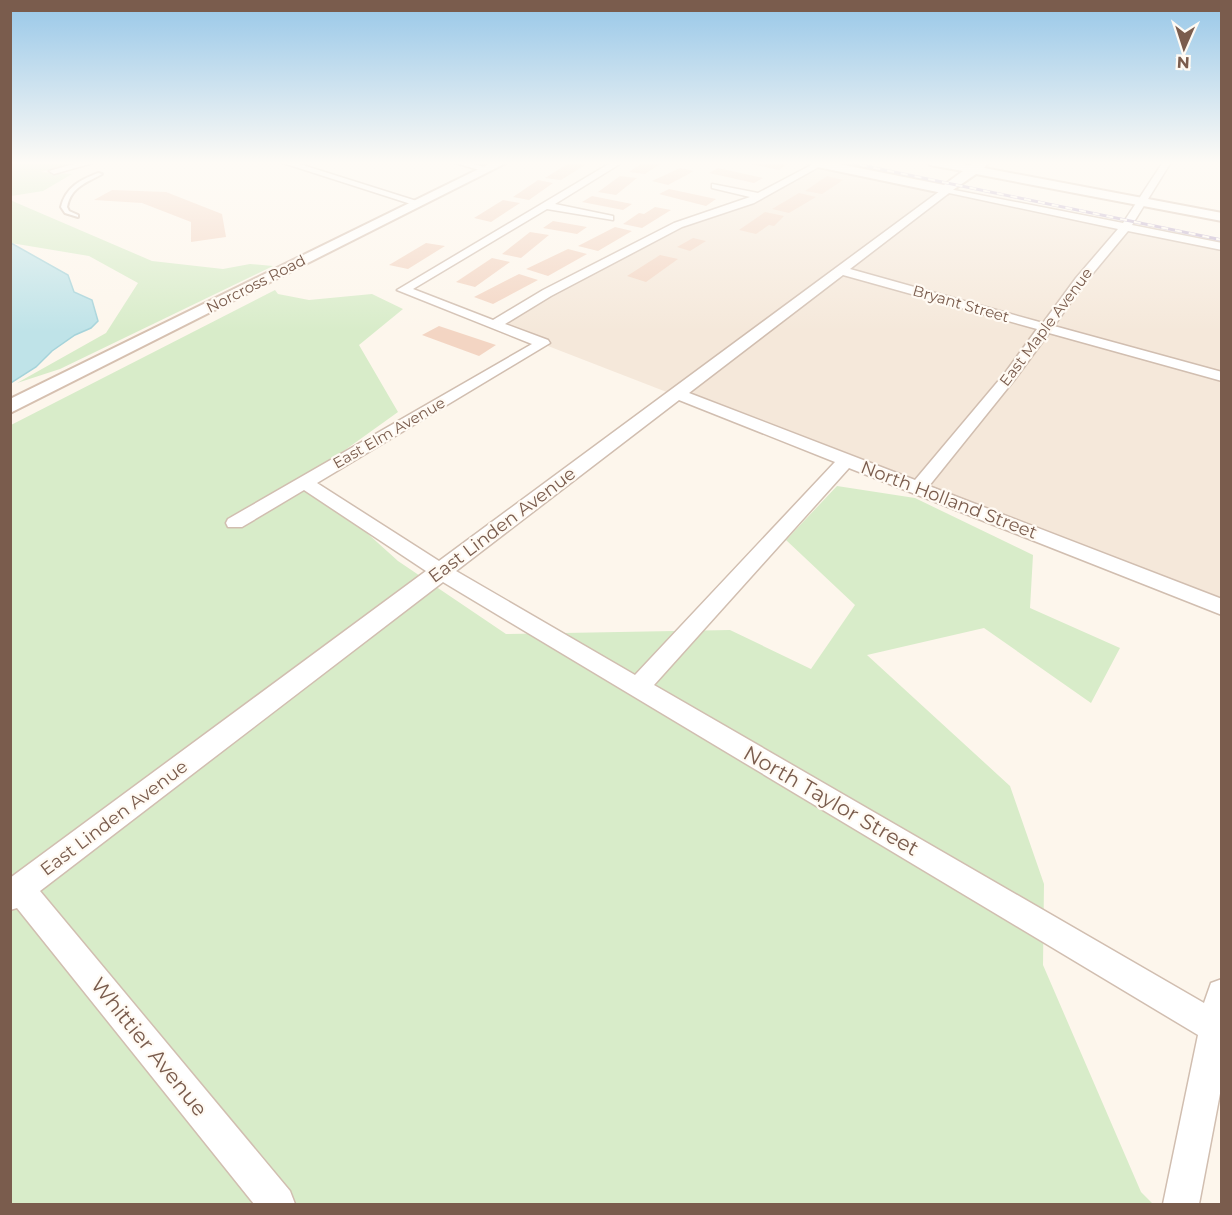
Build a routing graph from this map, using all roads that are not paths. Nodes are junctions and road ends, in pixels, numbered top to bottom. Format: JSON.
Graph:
{"nodes":[{"id":1,"x":387,"y":219,"type":"edge"},
{"id":2,"x":521,"y":219,"type":"edge"},
{"id":3,"x":698,"y":219,"type":"edge"},
{"id":4,"x":909,"y":219,"type":"edge"},
{"id":5,"x":1085,"y":219,"type":"edge"},
{"id":6,"x":1131,"y":219,"type":"edge"},
{"id":7,"x":1125,"y":227,"type":"junction"},
{"id":8,"x":1221,"y":247,"type":"edge"},
{"id":9,"x":840,"y":270,"type":"junction"},
{"id":10,"x":494,"y":325,"type":"junction"},
{"id":11,"x":1046,"y":328,"type":"junction"},
{"id":12,"x":1221,"y":377,"type":"edge"},
{"id":13,"x":677,"y":394,"type":"junction"},
{"id":14,"x":10,"y":407,"type":"edge"},
{"id":15,"x":847,"y":460,"type":"junction"},
{"id":16,"x":304,"y":482,"type":"junction"},
{"id":17,"x":918,"y":488,"type":"junction"},
{"id":18,"x":234,"y":523,"type":"dead end"},
{"id":19,"x":440,"y":571,"type":"junction"},
{"id":20,"x":1221,"y":607,"type":"edge"},
{"id":21,"x":638,"y":687,"type":"junction"},
{"id":22,"x":15,"y":893,"type":"edge"},
{"id":23,"x":1221,"y":994,"type":"edge"},
{"id":24,"x":1218,"y":1029,"type":"edge"},
{"id":25,"x":277,"y":1204,"type":"edge"},
{"id":26,"x":1181,"y":1204,"type":"edge"}],
"edges":[{"from":1,"to":14,"type":"street","name":"Norcross Road"},
{"from":2,"to":10,"type":"street"},
{"from":3,"to":10,"type":"street"},
{"from":4,"to":9,"type":"street","name":"East Linden Avenue"},
{"from":5,"to":7,"type":"street"},
{"from":6,"to":7,"type":"street","name":"East Maple Avenue"},
{"from":7,"to":8,"type":"street"},
{"from":7,"to":11,"type":"street","name":"East Maple Avenue"},
{"from":9,"to":11,"type":"street","name":"Bryant Street"},
{"from":9,"to":13,"type":"street","name":"East Linden Avenue"},
{"from":10,"to":16,"type":"street","name":"East Elm Avenue"},
{"from":11,"to":12,"type":"street","name":"Bryant Street"},
{"from":11,"to":17,"type":"street","name":"East Maple Avenue"},
{"from":13,"to":15,"type":"street","name":"North Holland Street"},
{"from":13,"to":19,"type":"street","name":"East Linden Avenue"},
{"from":15,"to":17,"type":"street","name":"North Holland Street"},
{"from":15,"to":21,"type":"street"},
{"from":16,"to":18,"type":"street","name":"East Elm Avenue"},
{"from":16,"to":19,"type":"street","name":"North Taylor Street"},
{"from":17,"to":20,"type":"street","name":"North Holland Street"},
{"from":19,"to":21,"type":"street","name":"North Taylor Street"},
{"from":19,"to":22,"type":"street","name":"East Linden Avenue"},
{"from":21,"to":24,"type":"street","name":"North Taylor Street"},
{"from":22,"to":25,"type":"street","name":"Whittier Avenue"},
{"from":23,"to":24,"type":"street"},
{"from":24,"to":26,"type":"street"}]}
